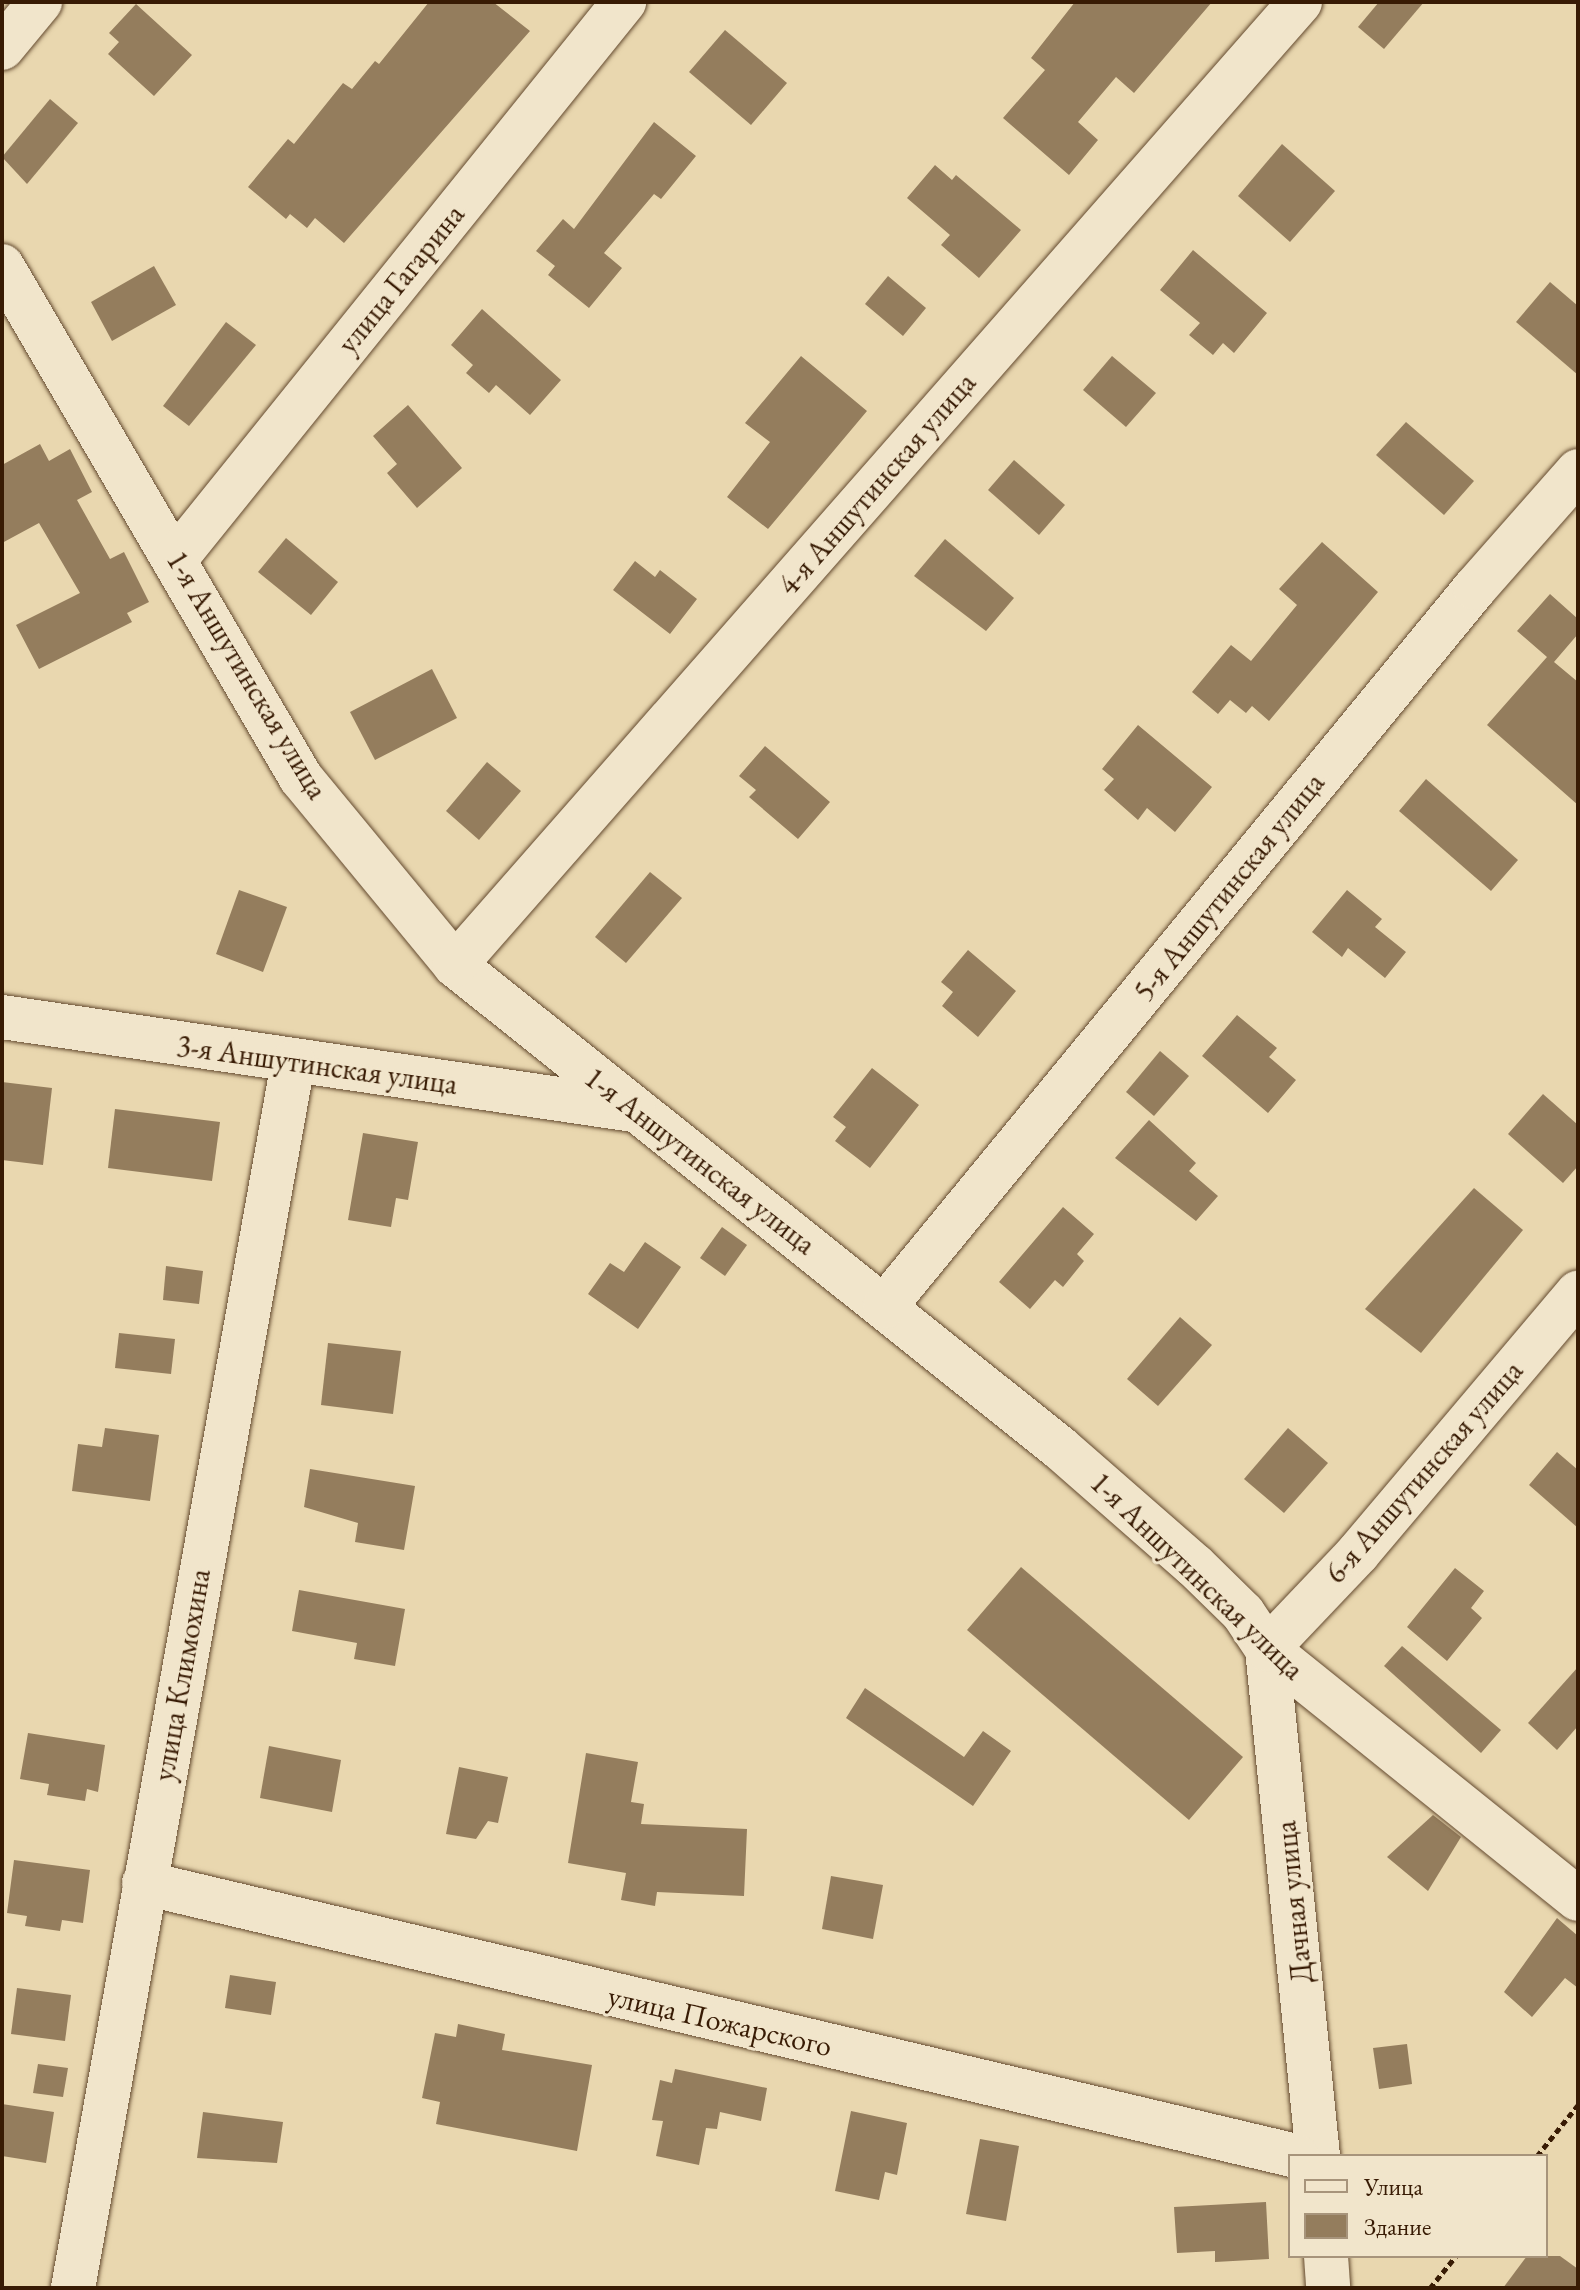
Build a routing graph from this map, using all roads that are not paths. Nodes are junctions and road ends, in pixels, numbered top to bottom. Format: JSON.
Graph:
{"nodes":[{"id":1,"x":40,"y":2,"type":"edge"},
{"id":2,"x":624,"y":2,"type":"edge"},
{"id":3,"x":1300,"y":2,"type":"edge"},
{"id":4,"x":2,"y":48,"type":"edge"},
{"id":5,"x":2,"y":266,"type":"edge"},
{"id":6,"x":1578,"y":471,"type":"edge"},
{"id":7,"x":177,"y":557,"type":"junction"},
{"id":8,"x":455,"y":965,"type":"junction"},
{"id":9,"x":2,"y":1017,"type":"edge"},
{"id":10,"x":293,"y":1063,"type":"junction"},
{"id":11,"x":633,"y":1110,"type":"junction"},
{"id":12,"x":1578,"y":1293,"type":"edge"},
{"id":13,"x":885,"y":1306,"type":"junction"},
{"id":14,"x":1267,"y":1649,"type":"junction"},
{"id":15,"x":144,"y":1883,"type":"junction"},
{"id":16,"x":1578,"y":1899,"type":"edge"},
{"id":17,"x":1288,"y":2154,"type":"edge"},
{"id":18,"x":1318,"y":2154,"type":"edge"},
{"id":19,"x":1326,"y":2258,"type":"edge"},
{"id":20,"x":73,"y":2288,"type":"edge"},
{"id":21,"x":1328,"y":2288,"type":"edge"}],
"edges":[{"from":1,"to":4,"type":"street"},
{"from":2,"to":7,"type":"street","name":"улица Гагарина"},
{"from":3,"to":8,"type":"street","name":"4-я Аншутинская улица"},
{"from":5,"to":7,"type":"street","name":"1-я Аншутинская улица"},
{"from":6,"to":13,"type":"street","name":"5-я Аншутинская улица"},
{"from":7,"to":8,"type":"street","name":"1-я Аншутинская улица"},
{"from":8,"to":11,"type":"street","name":"1-я Аншутинская улица"},
{"from":9,"to":10,"type":"street","name":"3-я Аншутинская улица"},
{"from":10,"to":11,"type":"street","name":"3-я Аншутинская улица"},
{"from":10,"to":15,"type":"street","name":"улица Климохина"},
{"from":11,"to":13,"type":"street","name":"1-я Аншутинская улица"},
{"from":12,"to":14,"type":"street","name":"6-я Аншутинская улица"},
{"from":13,"to":14,"type":"street","name":"1-я Аншутинская улица"},
{"from":14,"to":16,"type":"street","name":"1-я Аншутинская улица"},
{"from":14,"to":18,"type":"street","name":"Дачная улица"},
{"from":15,"to":17,"type":"street","name":"улица Пожарского"},
{"from":15,"to":20,"type":"street","name":"улица Климохина"},
{"from":19,"to":21,"type":"street"}]}
